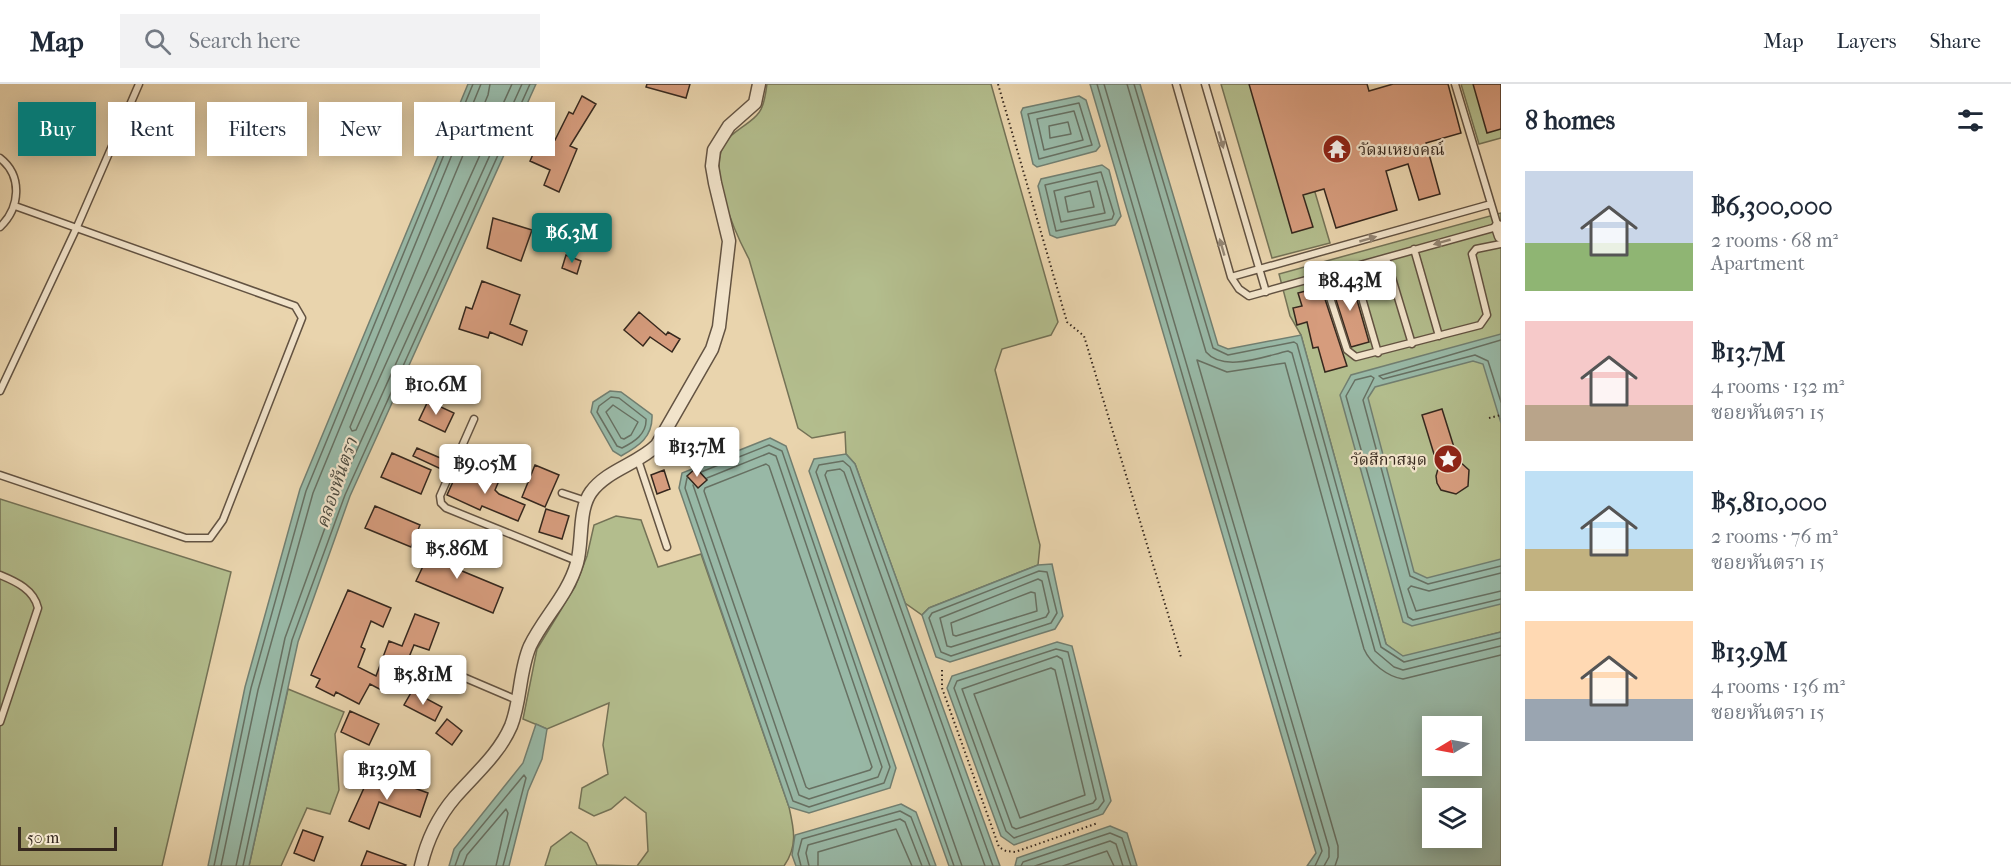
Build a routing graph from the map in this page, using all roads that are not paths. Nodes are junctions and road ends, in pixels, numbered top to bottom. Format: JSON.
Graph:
{"nodes":[{"id":1,"x":139,"y":84,"type":"edge"},
{"id":2,"x":759,"y":84,"type":"edge"},
{"id":3,"x":1176,"y":84,"type":"edge"},
{"id":4,"x":1205,"y":84,"type":"edge"},
{"id":5,"x":1455,"y":84,"type":"edge"},
{"id":6,"x":0,"y":158,"type":"edge"},
{"id":7,"x":1491,"y":204,"type":"junction"},
{"id":8,"x":15,"y":206,"type":"junction"},
{"id":9,"x":0,"y":227,"type":"edge"},
{"id":10,"x":76,"y":229,"type":"junction"},
{"id":11,"x":1500,"y":230,"type":"edge"},
{"id":12,"x":1501,"y":244,"type":"edge"},
{"id":13,"x":1414,"y":249,"type":"junction"},
{"id":14,"x":1386,"y":258,"type":"junction"},
{"id":15,"x":1353,"y":267,"type":"junction"},
{"id":16,"x":1259,"y":269,"type":"junction"},
{"id":17,"x":1323,"y":276,"type":"junction"},
{"id":18,"x":1231,"y":277,"type":"junction"},
{"id":19,"x":1266,"y":292,"type":"junction"},
{"id":20,"x":1439,"y":336,"type":"junction"},
{"id":21,"x":1412,"y":344,"type":"junction"},
{"id":22,"x":1378,"y":353,"type":"junction"},
{"id":23,"x":0,"y":391,"type":"edge"},
{"id":24,"x":474,"y":419,"type":"dead end"},
{"id":25,"x":638,"y":460,"type":"junction"},
{"id":26,"x":0,"y":475,"type":"edge"},
{"id":27,"x":562,"y":493,"type":"dead end"},
{"id":28,"x":587,"y":502,"type":"junction"},
{"id":29,"x":667,"y":547,"type":"dead end"},
{"id":30,"x":578,"y":561,"type":"junction"},
{"id":31,"x":0,"y":575,"type":"edge"},
{"id":32,"x":428,"y":662,"type":"dead end"},
{"id":33,"x":518,"y":700,"type":"junction"},
{"id":34,"x":0,"y":722,"type":"edge"},
{"id":35,"x":421,"y":866,"type":"edge"}],
"edges":[{"from":1,"to":10,"type":"lane"},
{"from":2,"to":25,"type":"street"},
{"from":18,"to":3,"type":"lane","one_way":true},
{"from":4,"to":16,"type":"lane","one_way":true},
{"from":5,"to":7,"type":"lane"},
{"from":6,"to":8,"type":"lane"},
{"from":7,"to":11,"type":"lane"},
{"from":16,"to":7,"type":"lane","one_way":true},
{"from":8,"to":9,"type":"lane"},
{"from":8,"to":10,"type":"lane"},
{"from":10,"to":23,"type":"lane"},
{"from":10,"to":26,"type":"lane"},
{"from":11,"to":13,"type":"lane","one_way":true},
{"from":12,"to":20,"type":"lane"},
{"from":13,"to":14,"type":"lane"},
{"from":13,"to":20,"type":"lane"},
{"from":14,"to":15,"type":"lane"},
{"from":14,"to":21,"type":"lane"},
{"from":15,"to":17,"type":"lane"},
{"from":15,"to":22,"type":"lane"},
{"from":16,"to":18,"type":"lane"},
{"from":16,"to":19,"type":"lane"},
{"from":17,"to":19,"type":"lane"},
{"from":17,"to":22,"type":"lane"},
{"from":18,"to":19,"type":"lane"},
{"from":20,"to":21,"type":"lane"},
{"from":21,"to":22,"type":"lane"},
{"from":24,"to":30,"type":"lane"},
{"from":25,"to":28,"type":"street"},
{"from":25,"to":29,"type":"lane"},
{"from":27,"to":28,"type":"lane"},
{"from":28,"to":30,"type":"street"},
{"from":30,"to":33,"type":"street"},
{"from":31,"to":34,"type":"lane"},
{"from":32,"to":33,"type":"lane"},
{"from":33,"to":35,"type":"street"}]}
